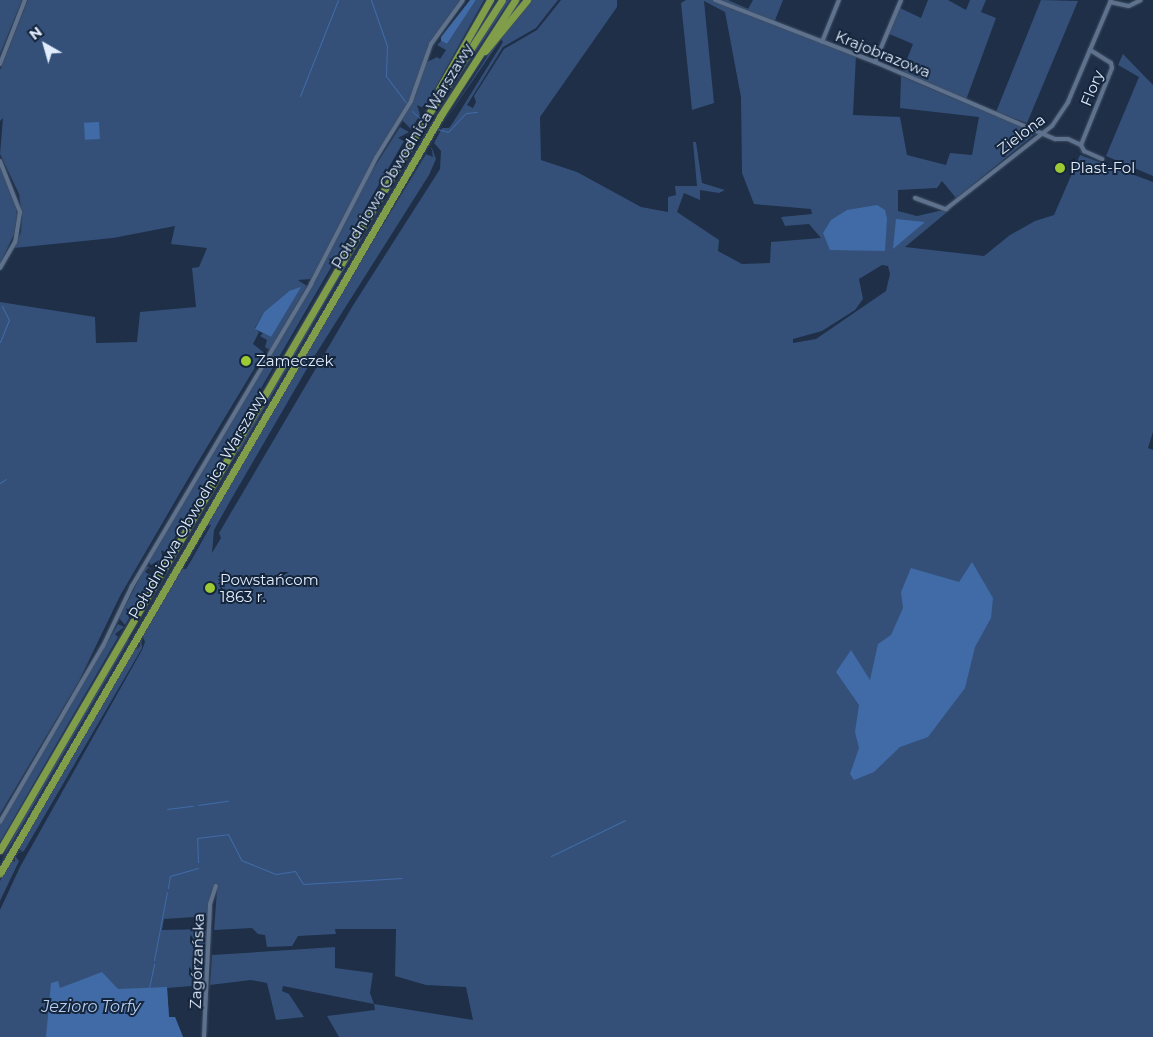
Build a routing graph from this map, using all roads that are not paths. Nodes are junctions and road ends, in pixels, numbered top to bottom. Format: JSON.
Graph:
{"nodes":[{"id":1,"x":25,"y":0,"type":"edge"},
{"id":2,"x":464,"y":0,"type":"edge"},
{"id":3,"x":490,"y":0,"type":"edge"},
{"id":4,"x":502,"y":0,"type":"edge"},
{"id":5,"x":514,"y":0,"type":"edge"},
{"id":6,"x":527,"y":0,"type":"edge"},
{"id":7,"x":715,"y":0,"type":"edge"},
{"id":8,"x":839,"y":0,"type":"edge"},
{"id":9,"x":901,"y":0,"type":"edge"},
{"id":10,"x":1141,"y":0,"type":"edge"},
{"id":11,"x":1110,"y":1,"type":"edge"},
{"id":12,"x":822,"y":42,"type":"junction"},
{"id":13,"x":1090,"y":50,"type":"junction"},
{"id":14,"x":1,"y":62,"type":"edge"},
{"id":15,"x":875,"y":62,"type":"junction"},
{"id":16,"x":454,"y":93,"type":"junction"},
{"id":17,"x":428,"y":115,"type":"junction"},
{"id":18,"x":1040,"y":132,"type":"junction"},
{"id":19,"x":1081,"y":145,"type":"junction"},
{"id":20,"x":1102,"y":159,"type":"dead end"},
{"id":21,"x":0,"y":161,"type":"edge"},
{"id":22,"x":915,"y":198,"type":"dead end"},
{"id":23,"x":0,"y":268,"type":"edge"},
{"id":24,"x":0,"y":822,"type":"edge"},
{"id":25,"x":0,"y":850,"type":"edge"},
{"id":26,"x":0,"y":872,"type":"edge"},
{"id":27,"x":216,"y":886,"type":"dead end"},
{"id":28,"x":204,"y":1037,"type":"edge"}],
"edges":[{"from":1,"to":14,"type":"street"},
{"from":2,"to":24,"type":"street"},
{"from":3,"to":17,"type":"highway"},
{"from":4,"to":17,"type":"highway","name":"Południowa Obwodnica Warszawy"},
{"from":5,"to":16,"type":"highway","name":"Południowa Obwodnica Warszawy"},
{"from":6,"to":16,"type":"highway"},
{"from":7,"to":12,"type":"street","name":"Krajobrazowa"},
{"from":8,"to":12,"type":"street"},
{"from":9,"to":15,"type":"street"},
{"from":10,"to":11,"type":"street"},
{"from":11,"to":13,"type":"street","name":"Zielona"},
{"from":12,"to":15,"type":"street","name":"Krajobrazowa"},
{"from":13,"to":18,"type":"street","name":"Zielona"},
{"from":13,"to":19,"type":"street","name":"Flory"},
{"from":15,"to":18,"type":"street","name":"Krajobrazowa"},
{"from":16,"to":26,"type":"highway","name":"Południowa Obwodnica Warszawy"},
{"from":17,"to":25,"type":"highway","name":"Południowa Obwodnica Warszawy"},
{"from":18,"to":19,"type":"street","name":"Krajobrazowa"},
{"from":18,"to":22,"type":"street","name":"Zielona"},
{"from":19,"to":20,"type":"street","name":"Krajobrazowa"},
{"from":21,"to":23,"type":"street"},
{"from":27,"to":28,"type":"street","name":"Zagórzańska"}]}
